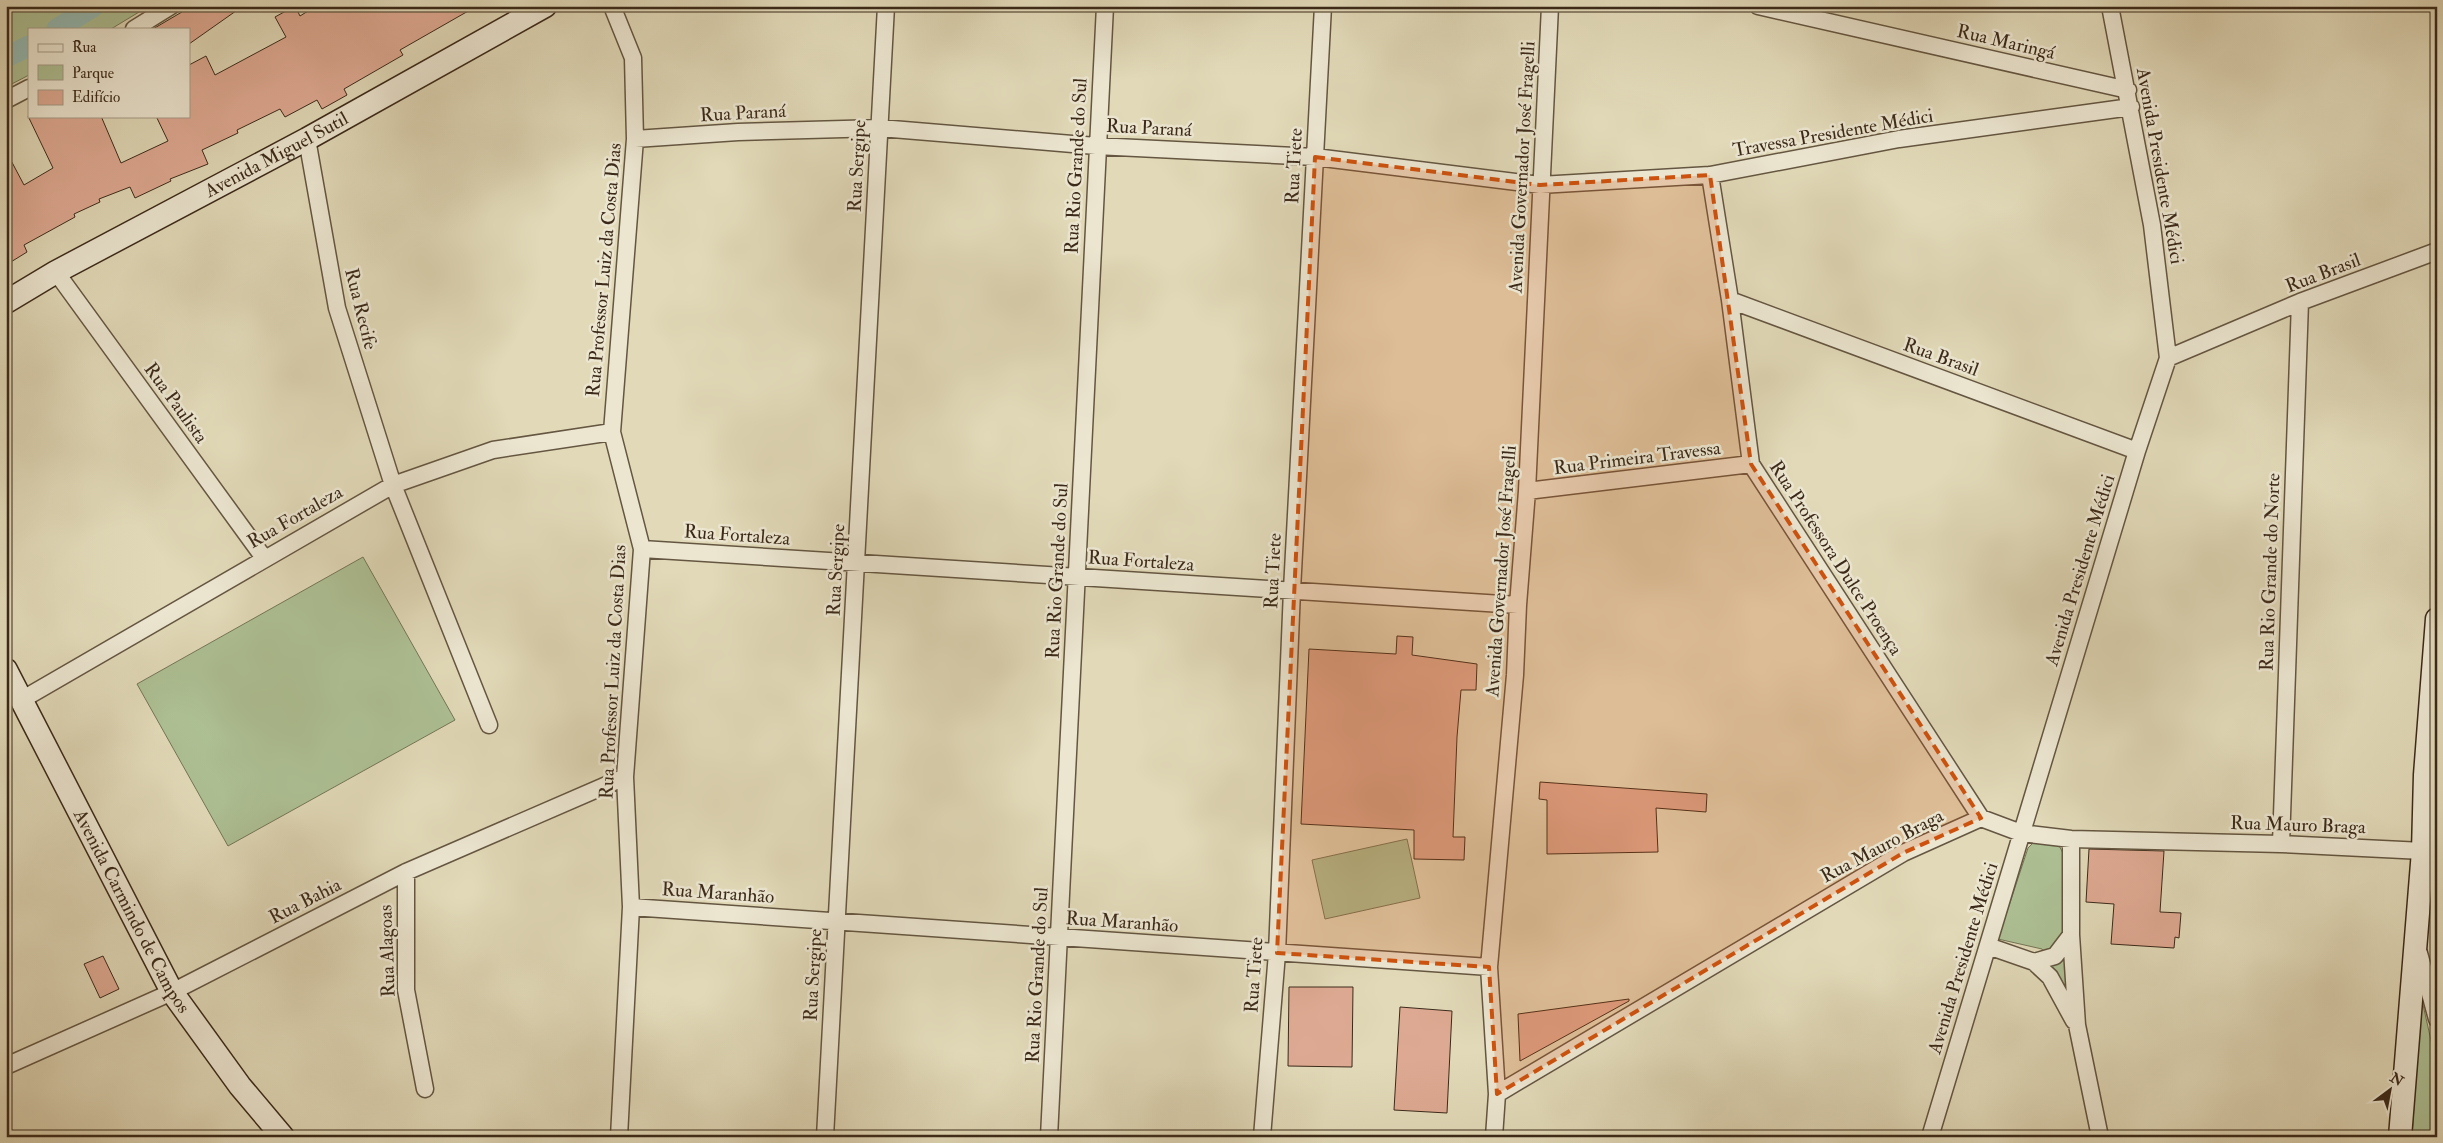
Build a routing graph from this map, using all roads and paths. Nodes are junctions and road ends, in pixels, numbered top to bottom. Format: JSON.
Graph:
{"nodes":[{"id":1,"x":171,"y":6,"type":"edge"},
{"id":2,"x":545,"y":6,"type":"edge"},
{"id":3,"x":612,"y":6,"type":"edge"},
{"id":4,"x":886,"y":6,"type":"edge"},
{"id":5,"x":1104,"y":6,"type":"edge"},
{"id":6,"x":1323,"y":6,"type":"edge"},
{"id":7,"x":1550,"y":6,"type":"edge"},
{"id":8,"x":1758,"y":6,"type":"edge"},
{"id":9,"x":2110,"y":6,"type":"edge"},
{"id":10,"x":1829,"y":14,"type":"edge"},
{"id":11,"x":136,"y":28,"type":"edge"},
{"id":12,"x":28,"y":89,"type":"edge"},
{"id":13,"x":2128,"y":90,"type":"junction"},
{"id":14,"x":6,"y":100,"type":"edge"},
{"id":15,"x":2131,"y":107,"type":"junction"},
{"id":16,"x":880,"y":128,"type":"junction"},
{"id":17,"x":307,"y":139,"type":"junction"},
{"id":18,"x":635,"y":139,"type":"junction"},
{"id":19,"x":1096,"y":146,"type":"junction"},
{"id":20,"x":1315,"y":157,"type":"junction"},
{"id":21,"x":1710,"y":175,"type":"junction"},
{"id":22,"x":1540,"y":185,"type":"junction"},
{"id":23,"x":2437,"y":251,"type":"edge"},
{"id":24,"x":56,"y":272,"type":"junction"},
{"id":25,"x":1730,"y":300,"type":"junction"},
{"id":26,"x":6,"y":302,"type":"edge"},
{"id":27,"x":2300,"y":302,"type":"junction"},
{"id":28,"x":2168,"y":358,"type":"junction"},
{"id":29,"x":612,"y":432,"type":"junction"},
{"id":30,"x":2137,"y":451,"type":"junction"},
{"id":31,"x":1751,"y":464,"type":"junction"},
{"id":32,"x":393,"y":485,"type":"junction"},
{"id":33,"x":1527,"y":491,"type":"junction"},
{"id":34,"x":642,"y":549,"type":"junction"},
{"id":35,"x":264,"y":558,"type":"junction"},
{"id":36,"x":856,"y":563,"type":"junction"},
{"id":37,"x":1077,"y":577,"type":"junction"},
{"id":38,"x":1292,"y":590,"type":"junction"},
{"id":39,"x":1518,"y":605,"type":"junction"},
{"id":40,"x":2437,"y":619,"type":"edge"},
{"id":41,"x":6,"y":670,"type":"edge"},
{"id":42,"x":23,"y":699,"type":"junction"},
{"id":43,"x":489,"y":725,"type":"dead end"},
{"id":44,"x":2431,"y":773,"type":"edge"},
{"id":45,"x":625,"y":777,"type":"junction"},
{"id":46,"x":1981,"y":818,"type":"junction"},
{"id":47,"x":2021,"y":833,"type":"junction"},
{"id":48,"x":2071,"y":839,"type":"junction"},
{"id":49,"x":2281,"y":844,"type":"junction"},
{"id":50,"x":2423,"y":851,"type":"junction"},
{"id":51,"x":406,"y":872,"type":"junction"},
{"id":52,"x":631,"y":907,"type":"junction"},
{"id":53,"x":836,"y":922,"type":"junction"},
{"id":54,"x":2071,"y":935,"type":"junction"},
{"id":55,"x":1059,"y":937,"type":"junction"},
{"id":56,"x":2415,"y":942,"type":"junction"},
{"id":57,"x":1988,"y":946,"type":"junction"},
{"id":58,"x":1277,"y":953,"type":"junction"},
{"id":59,"x":2034,"y":962,"type":"junction"},
{"id":60,"x":1489,"y":968,"type":"junction"},
{"id":61,"x":172,"y":992,"type":"junction"},
{"id":62,"x":2437,"y":1018,"type":"edge"},
{"id":63,"x":2077,"y":1025,"type":"junction"},
{"id":64,"x":6,"y":1066,"type":"edge"},
{"id":65,"x":425,"y":1089,"type":"dead end"},
{"id":66,"x":1497,"y":1094,"type":"junction"},
{"id":67,"x":282,"y":1137,"type":"edge"},
{"id":68,"x":619,"y":1137,"type":"edge"},
{"id":69,"x":825,"y":1137,"type":"edge"},
{"id":70,"x":1048,"y":1137,"type":"edge"},
{"id":71,"x":1262,"y":1137,"type":"edge"},
{"id":72,"x":1494,"y":1137,"type":"edge"},
{"id":73,"x":1930,"y":1137,"type":"edge"},
{"id":74,"x":2100,"y":1137,"type":"edge"},
{"id":75,"x":2400,"y":1137,"type":"edge"}],
"edges":[{"from":1,"to":11,"type":"street"},
{"from":2,"to":17,"type":"main road","name":"Avenida Miguel Sutil"},
{"from":3,"to":18,"type":"street","name":"Rua Professor Luiz da Costa Dias"},
{"from":4,"to":16,"type":"street","name":"Rua Sergipe"},
{"from":5,"to":19,"type":"street","name":"Rua Rio Grande do Sul"},
{"from":6,"to":20,"type":"street","name":"Rua Tiete"},
{"from":7,"to":22,"type":"street","name":"Avenida Governador José Fragelli"},
{"from":8,"to":10,"type":"street","name":"Rua Maringá"},
{"from":9,"to":13,"type":"street","name":"Avenida Presidente Médici"},
{"from":10,"to":13,"type":"street","name":"Rua Maringá"},
{"from":12,"to":14,"type":"street"},
{"from":13,"to":15,"type":"street","name":"Avenida Presidente Médici"},
{"from":15,"to":21,"type":"street","name":"Travessa Presidente Médici"},
{"from":15,"to":28,"type":"street","name":"Avenida Presidente Médici"},
{"from":16,"to":18,"type":"street","name":"Rua Paraná"},
{"from":16,"to":19,"type":"street","name":"Rua Paraná"},
{"from":16,"to":36,"type":"street","name":"Rua Sergipe"},
{"from":17,"to":24,"type":"main road","name":"Avenida Miguel Sutil"},
{"from":17,"to":32,"type":"street","name":"Rua Recife"},
{"from":18,"to":29,"type":"street","name":"Rua Professor Luiz da Costa Dias"},
{"from":19,"to":20,"type":"street","name":"Rua Paraná"},
{"from":19,"to":37,"type":"street","name":"Rua Rio Grande do Sul"},
{"from":20,"to":22,"type":"street","name":"Rua Paraná"},
{"from":20,"to":38,"type":"street","name":"Rua Tiete"},
{"from":21,"to":22,"type":"street","name":"Travessa Presidente Médici"},
{"from":21,"to":25,"type":"street","name":"Rua Professora Dulce Proença"},
{"from":22,"to":33,"type":"street","name":"Avenida Governador José Fragelli"},
{"from":23,"to":27,"type":"street","name":"Rua Brasil"},
{"from":24,"to":26,"type":"main road","name":"Avenida Miguel Sutil"},
{"from":24,"to":35,"type":"street","name":"Rua Paulista"},
{"from":25,"to":30,"type":"street","name":"Rua Brasil"},
{"from":25,"to":31,"type":"street","name":"Rua Professora Dulce Proença"},
{"from":27,"to":28,"type":"street","name":"Rua Brasil"},
{"from":27,"to":49,"type":"street","name":"Rua Rio Grande do Norte"},
{"from":28,"to":30,"type":"street","name":"Avenida Presidente Médici"},
{"from":29,"to":32,"type":"street","name":"Rua Fortaleza"},
{"from":29,"to":34,"type":"street","name":"Rua Professor Luiz da Costa Dias"},
{"from":30,"to":47,"type":"street","name":"Avenida Presidente Médici"},
{"from":31,"to":33,"type":"street","name":"Rua Primeira Travessa"},
{"from":31,"to":46,"type":"street","name":"Rua Professora Dulce Proença"},
{"from":32,"to":35,"type":"street","name":"Rua Fortaleza"},
{"from":32,"to":43,"type":"street","name":"Rua Recife"},
{"from":33,"to":39,"type":"street","name":"Avenida Governador José Fragelli"},
{"from":34,"to":36,"type":"street","name":"Rua Fortaleza"},
{"from":34,"to":45,"type":"street","name":"Rua Professor Luiz da Costa Dias"},
{"from":35,"to":42,"type":"street","name":"Rua Fortaleza"},
{"from":36,"to":37,"type":"street","name":"Rua Fortaleza"},
{"from":36,"to":53,"type":"street","name":"Rua Sergipe"},
{"from":37,"to":38,"type":"street","name":"Rua Fortaleza"},
{"from":37,"to":55,"type":"street","name":"Rua Rio Grande do Sul"},
{"from":38,"to":39,"type":"street","name":"Rua Fortaleza"},
{"from":38,"to":58,"type":"street","name":"Rua Tiete"},
{"from":39,"to":60,"type":"street","name":"Avenida Governador José Fragelli"},
{"from":40,"to":44,"type":"main road"},
{"from":41,"to":42,"type":"main road","name":"Avenida Carmindo de Campos"},
{"from":42,"to":61,"type":"main road","name":"Avenida Carmindo de Campos"},
{"from":44,"to":50,"type":"main road"},
{"from":45,"to":51,"type":"street","name":"Rua Bahia"},
{"from":45,"to":52,"type":"street","name":"Rua Professor Luiz da Costa Dias"},
{"from":46,"to":47,"type":"street","name":"Rua Mauro Braga"},
{"from":46,"to":66,"type":"street","name":"Rua Mauro Braga"},
{"from":47,"to":48,"type":"street","name":"Rua Mauro Braga"},
{"from":47,"to":57,"type":"street","name":"Avenida Presidente Médici"},
{"from":48,"to":49,"type":"street","name":"Rua Mauro Braga"},
{"from":48,"to":54,"type":"street"},
{"from":49,"to":50,"type":"street","name":"Rua Mauro Braga"},
{"from":50,"to":56,"type":"main road"},
{"from":51,"to":61,"type":"street","name":"Rua Bahia"},
{"from":51,"to":65,"type":"street","name":"Rua Alagoas"},
{"from":52,"to":53,"type":"street","name":"Rua Maranhão"},
{"from":52,"to":68,"type":"street","name":"Rua Professor Luiz da Costa Dias"},
{"from":53,"to":55,"type":"street","name":"Rua Maranhão"},
{"from":53,"to":69,"type":"street","name":"Rua Sergipe"},
{"from":54,"to":59,"type":"street"},
{"from":54,"to":63,"type":"street"},
{"from":55,"to":58,"type":"street","name":"Rua Maranhão"},
{"from":55,"to":70,"type":"street","name":"Rua Rio Grande do Sul"},
{"from":56,"to":62,"type":"street"},
{"from":56,"to":75,"type":"main road"},
{"from":57,"to":59,"type":"street"},
{"from":57,"to":73,"type":"street","name":"Avenida Presidente Médici"},
{"from":58,"to":60,"type":"street","name":"Rua Maranhão"},
{"from":58,"to":71,"type":"street","name":"Rua Tiete"},
{"from":59,"to":63,"type":"street"},
{"from":60,"to":66,"type":"street","name":"Avenida Governador José Fragelli"},
{"from":61,"to":64,"type":"street","name":"Rua Bahia"},
{"from":61,"to":67,"type":"main road","name":"Avenida Carmindo de Campos"},
{"from":63,"to":74,"type":"street"},
{"from":66,"to":72,"type":"street","name":"Avenida Governador José Fragelli"}]}
